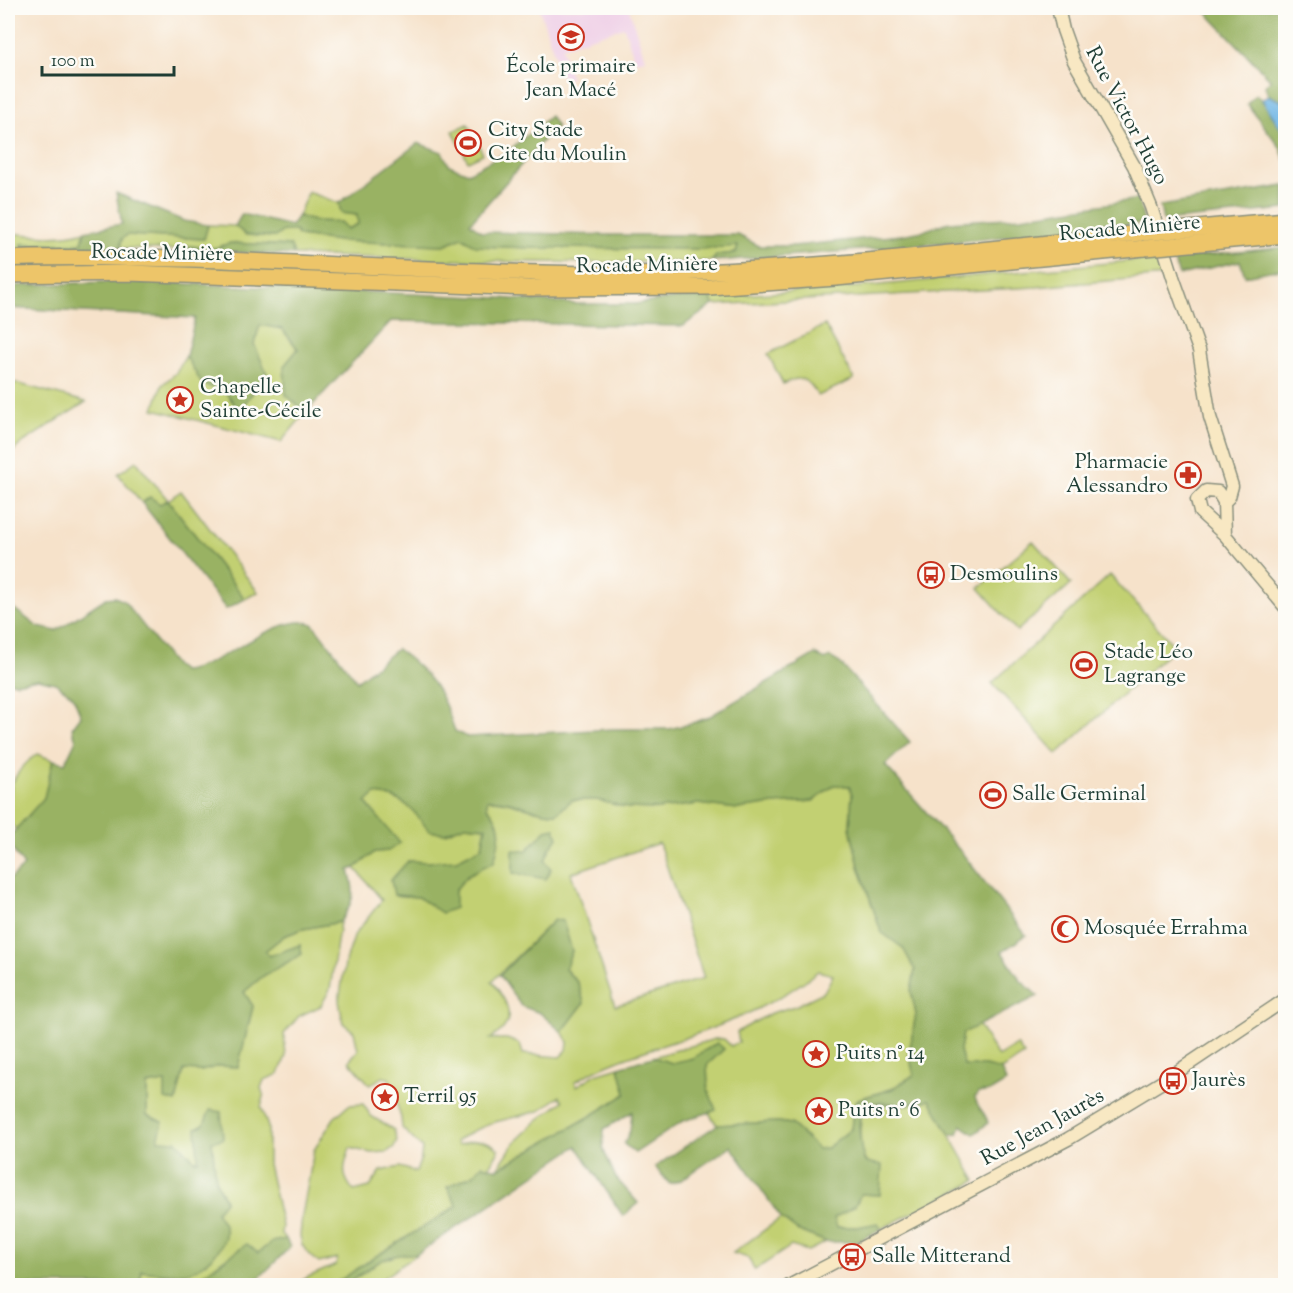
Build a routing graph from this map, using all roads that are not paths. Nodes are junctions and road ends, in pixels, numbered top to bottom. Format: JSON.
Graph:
{"nodes":[{"id":1,"x":1058,"y":8,"type":"edge"},
{"id":2,"x":1286,"y":220,"type":"edge"},
{"id":3,"x":1286,"y":235,"type":"edge"},
{"id":4,"x":1178,"y":238,"type":"junction"},
{"id":5,"x":1143,"y":241,"type":"junction"},
{"id":6,"x":8,"y":260,"type":"edge"},
{"id":7,"x":8,"y":275,"type":"edge"},
{"id":8,"x":1231,"y":482,"type":"junction"},
{"id":9,"x":1215,"y":491,"type":"junction"},
{"id":10,"x":1223,"y":506,"type":"junction"},
{"id":11,"x":1206,"y":516,"type":"junction"},
{"id":12,"x":1225,"y":535,"type":"junction"},
{"id":13,"x":1286,"y":608,"type":"edge"},
{"id":14,"x":1286,"y":999,"type":"edge"},
{"id":15,"x":789,"y":1286,"type":"edge"}],
"edges":[{"from":1,"to":8,"type":"street","name":"Rue Victor Hugo"},
{"from":2,"to":4,"type":"highway","name":"Rocade Minière"},
{"from":3,"to":4,"type":"highway","name":"Rocade Minière"},
{"from":4,"to":5,"type":"highway","name":"Rocade Minière","bridge":true},
{"from":5,"to":6,"type":"highway","name":"Rocade Minière"},
{"from":5,"to":7,"type":"highway","name":"Rocade Minière"},
{"from":8,"to":9,"type":"street"},
{"from":8,"to":10,"type":"street"},
{"from":9,"to":10,"type":"street"},
{"from":9,"to":11,"type":"street"},
{"from":10,"to":11,"type":"street"},
{"from":10,"to":12,"type":"street"},
{"from":11,"to":12,"type":"street"},
{"from":12,"to":13,"type":"street"},
{"from":14,"to":15,"type":"street","name":"Rue Jean Jaurès"}]}
